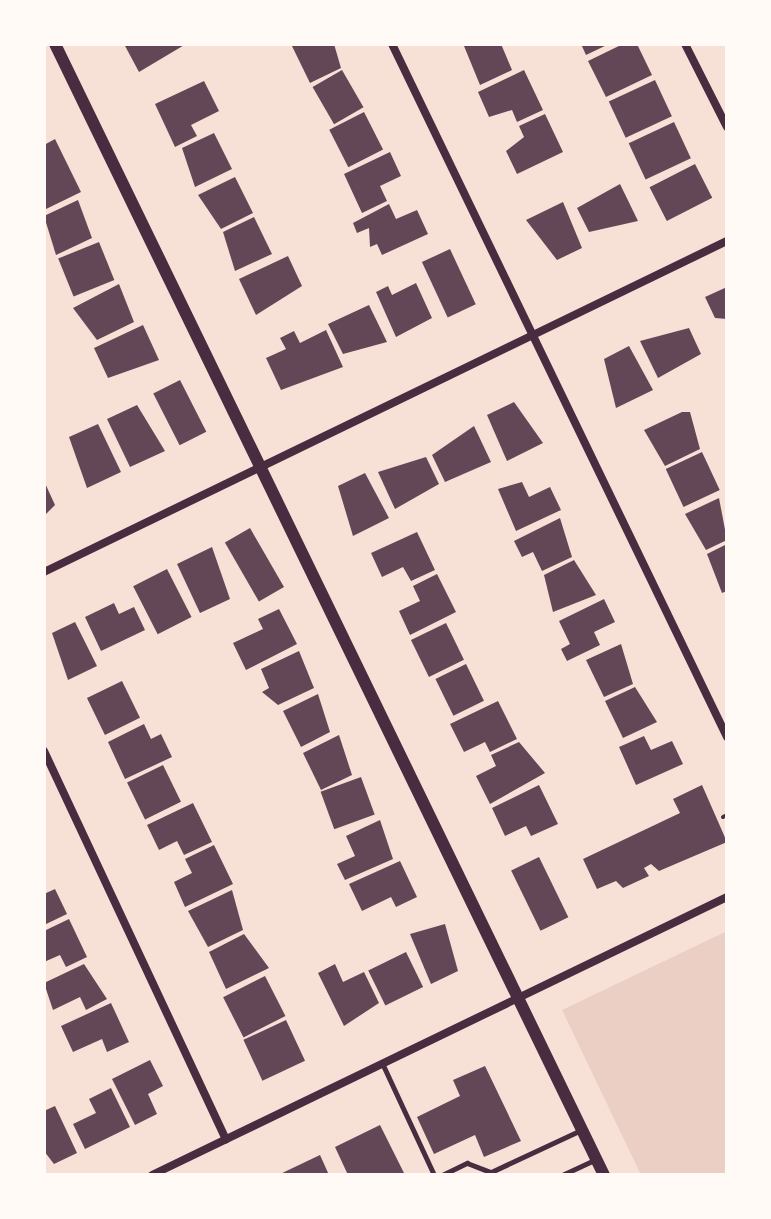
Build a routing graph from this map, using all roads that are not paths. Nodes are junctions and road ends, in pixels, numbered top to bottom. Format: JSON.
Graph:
{"nodes":[{"id":1,"x":55,"y":44,"type":"edge"},
{"id":2,"x":392,"y":44,"type":"edge"},
{"id":3,"x":685,"y":44,"type":"edge"},
{"id":4,"x":727,"y":127,"type":"edge"},
{"id":5,"x":727,"y":241,"type":"edge"},
{"id":6,"x":530,"y":336,"type":"junction"},
{"id":7,"x":264,"y":468,"type":"junction"},
{"id":8,"x":44,"y":572,"type":"edge"},
{"id":9,"x":727,"y":737,"type":"edge"},
{"id":10,"x":44,"y":751,"type":"edge"},
{"id":11,"x":727,"y":897,"type":"edge"},
{"id":12,"x":518,"y":998,"type":"junction"},
{"id":13,"x":382,"y":1063,"type":"junction"},
{"id":14,"x":582,"y":1130,"type":"junction"},
{"id":15,"x":226,"y":1139,"type":"junction"},
{"id":16,"x":596,"y":1159,"type":"junction"},
{"id":17,"x":152,"y":1175,"type":"edge"},
{"id":18,"x":434,"y":1175,"type":"edge"},
{"id":19,"x":442,"y":1175,"type":"edge"},
{"id":20,"x":562,"y":1175,"type":"edge"},
{"id":21,"x":604,"y":1175,"type":"edge"}],
"edges":[{"from":1,"to":7,"type":"street"},
{"from":2,"to":6,"type":"street"},
{"from":3,"to":4,"type":"street"},
{"from":5,"to":6,"type":"street"},
{"from":6,"to":7,"type":"street"},
{"from":6,"to":9,"type":"street"},
{"from":7,"to":8,"type":"street"},
{"from":7,"to":12,"type":"street"},
{"from":10,"to":15,"type":"street"},
{"from":11,"to":12,"type":"street"},
{"from":12,"to":13,"type":"street"},
{"from":12,"to":14,"type":"street"},
{"from":13,"to":15,"type":"street"},
{"from":13,"to":18,"type":"lane"},
{"from":14,"to":16,"type":"street"},
{"from":14,"to":19,"type":"lane"},
{"from":15,"to":17,"type":"street"},
{"from":16,"to":20,"type":"lane"},
{"from":16,"to":21,"type":"street"}]}
